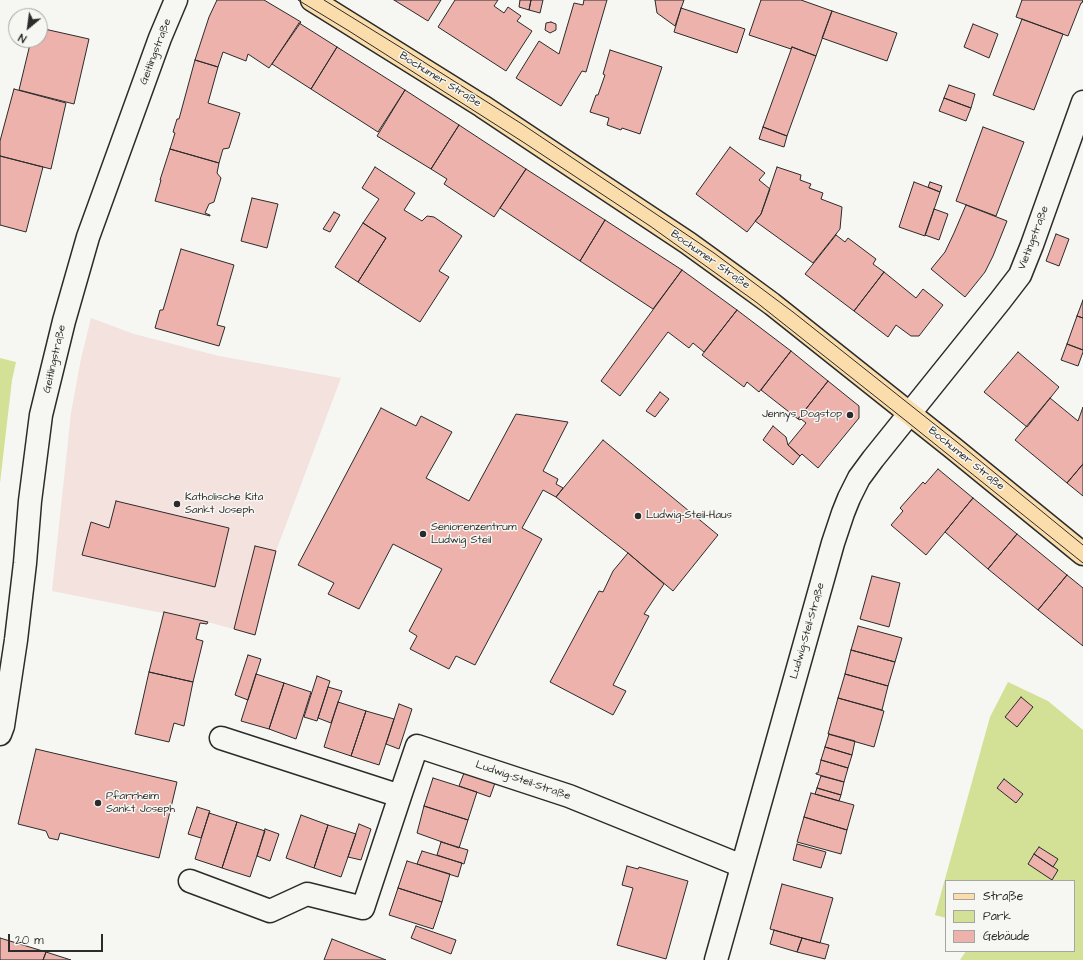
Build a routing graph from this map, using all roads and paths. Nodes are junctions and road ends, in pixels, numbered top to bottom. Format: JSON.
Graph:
{"nodes":[{"id":1,"x":176,"y":0,"type":"edge"},
{"id":2,"x":312,"y":0,"type":"edge"},
{"id":3,"x":1083,"y":102,"type":"edge"},
{"id":4,"x":910,"y":414,"type":"junction"},
{"id":5,"x":1083,"y":554,"type":"edge"},
{"id":6,"x":0,"y":734,"type":"edge"},
{"id":7,"x":221,"y":738,"type":"dead end"},
{"id":8,"x":400,"y":796,"type":"junction"},
{"id":9,"x":742,"y":866,"type":"junction"},
{"id":10,"x":190,"y":881,"type":"dead end"},
{"id":11,"x":716,"y":960,"type":"edge"}],
"edges":[{"from":1,"to":6,"type":"street","name":"Geitlingstraße"},
{"from":2,"to":4,"type":"main road","name":"Bochumer Straße"},
{"from":3,"to":4,"type":"street","name":"Vietingstraße"},
{"from":4,"to":5,"type":"main road","name":"Bochumer Straße"},
{"from":4,"to":9,"type":"street","name":"Ludwig-Steil-Straße"},
{"from":7,"to":8,"type":"street"},
{"from":8,"to":9,"type":"street","name":"Ludwig-Steil-Straße"},
{"from":8,"to":10,"type":"street","name":"Ludwig-Steil-Straße"},
{"from":9,"to":11,"type":"street","name":"Ludwig-Steil-Straße"}]}
